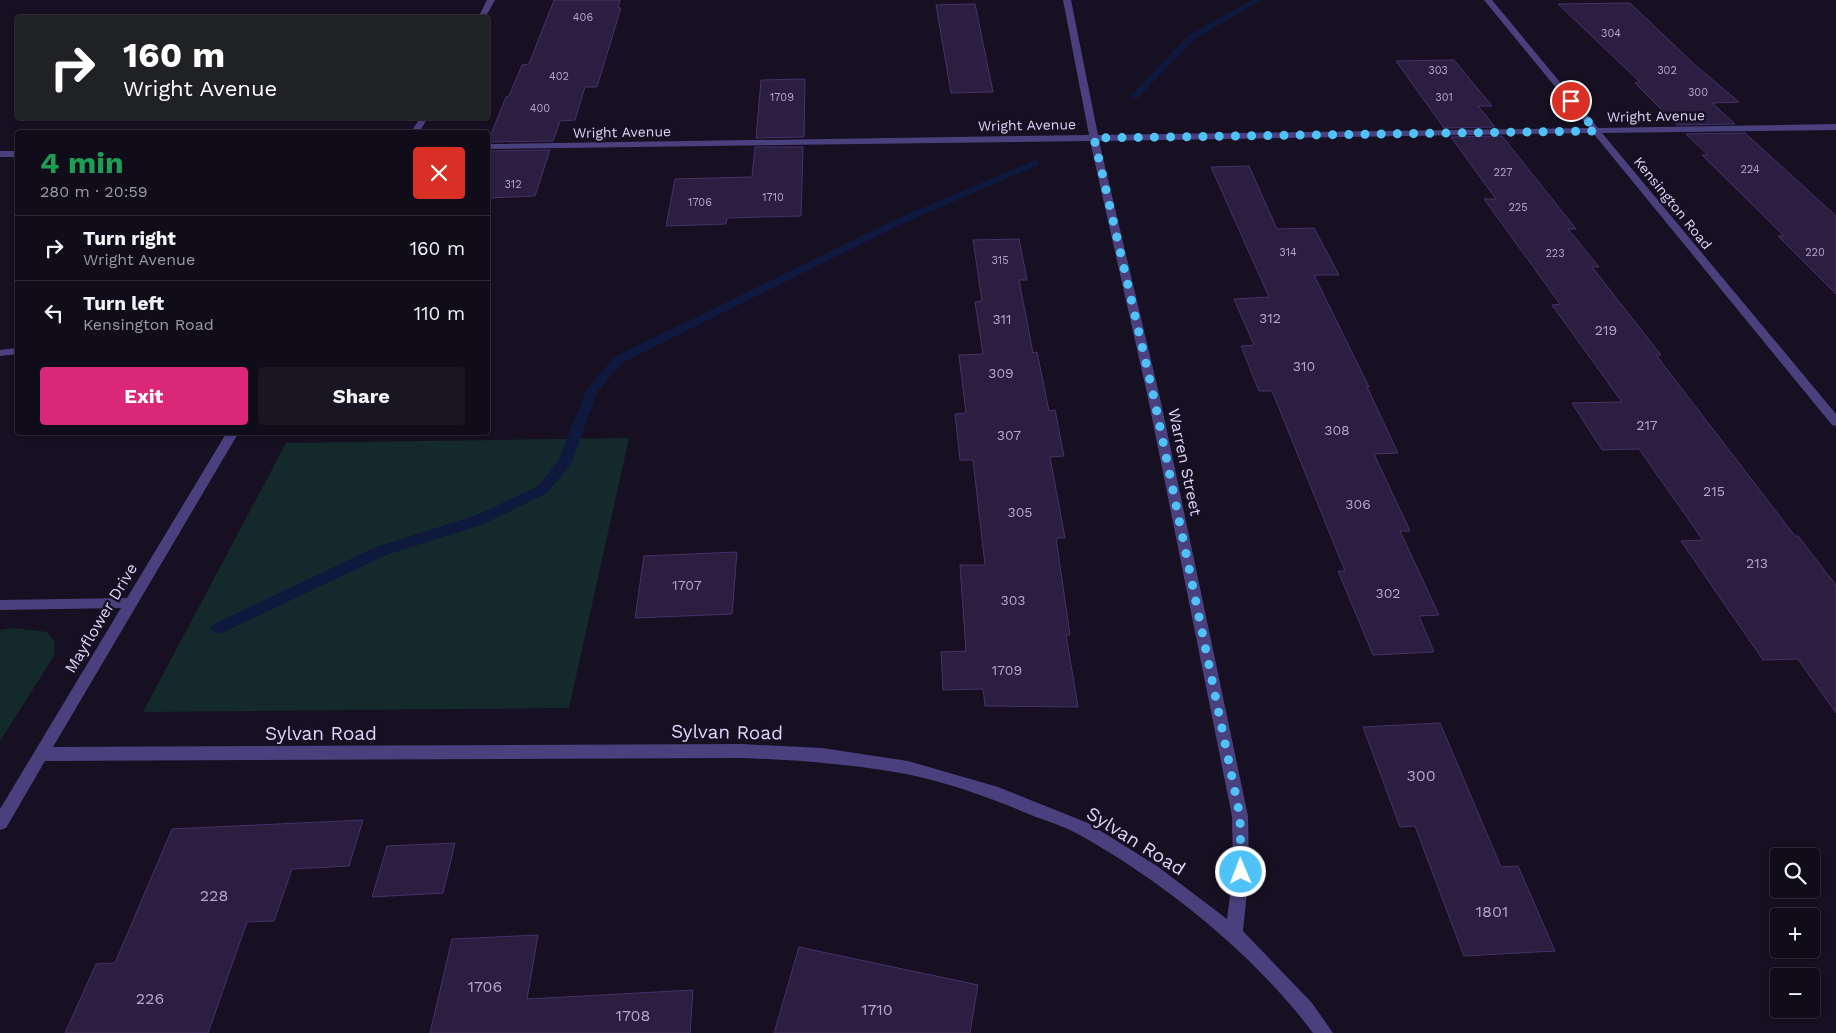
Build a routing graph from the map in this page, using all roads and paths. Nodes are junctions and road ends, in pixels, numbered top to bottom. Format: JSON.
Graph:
{"nodes":[{"id":1,"x":491,"y":0,"type":"edge"},
{"id":2,"x":1067,"y":0,"type":"edge"},
{"id":3,"x":1488,"y":0,"type":"edge"},
{"id":4,"x":483,"y":15,"type":"edge"},
{"id":5,"x":1836,"y":127,"type":"edge"},
{"id":6,"x":1596,"y":131,"type":"junction"},
{"id":7,"x":1094,"y":138,"type":"junction"},
{"id":8,"x":490,"y":147,"type":"edge"},
{"id":9,"x":0,"y":154,"type":"edge"},
{"id":10,"x":15,"y":154,"type":"edge"},
{"id":11,"x":15,"y":351,"type":"edge"},
{"id":12,"x":0,"y":353,"type":"edge"},
{"id":13,"x":1836,"y":422,"type":"edge"},
{"id":14,"x":231,"y":435,"type":"edge"},
{"id":15,"x":131,"y":603,"type":"junction"},
{"id":16,"x":0,"y":606,"type":"edge"},
{"id":17,"x":40,"y":754,"type":"junction"},
{"id":18,"x":0,"y":823,"type":"edge"},
{"id":19,"x":1234,"y":934,"type":"junction"},
{"id":20,"x":1324,"y":1033,"type":"edge"}],
"edges":[{"from":1,"to":4,"type":"street"},
{"from":2,"to":7,"type":"street","name":"Warren Street"},
{"from":3,"to":6,"type":"street","name":"Kensington Road"},
{"from":5,"to":6,"type":"street","name":"Wright Avenue"},
{"from":6,"to":7,"type":"street","name":"Wright Avenue"},
{"from":6,"to":13,"type":"street","name":"Kensington Road"},
{"from":7,"to":8,"type":"street","name":"Wright Avenue"},
{"from":7,"to":19,"type":"street","name":"Warren Street"},
{"from":9,"to":10,"type":"street"},
{"from":11,"to":12,"type":"street"},
{"from":14,"to":15,"type":"street","name":"Mayflower Drive"},
{"from":15,"to":16,"type":"street"},
{"from":15,"to":17,"type":"street","name":"Mayflower Drive"},
{"from":17,"to":18,"type":"street","name":"Mayflower Drive"},
{"from":17,"to":19,"type":"street","name":"Sylvan Road"},
{"from":19,"to":20,"type":"street","name":"Sylvan Road"}]}
